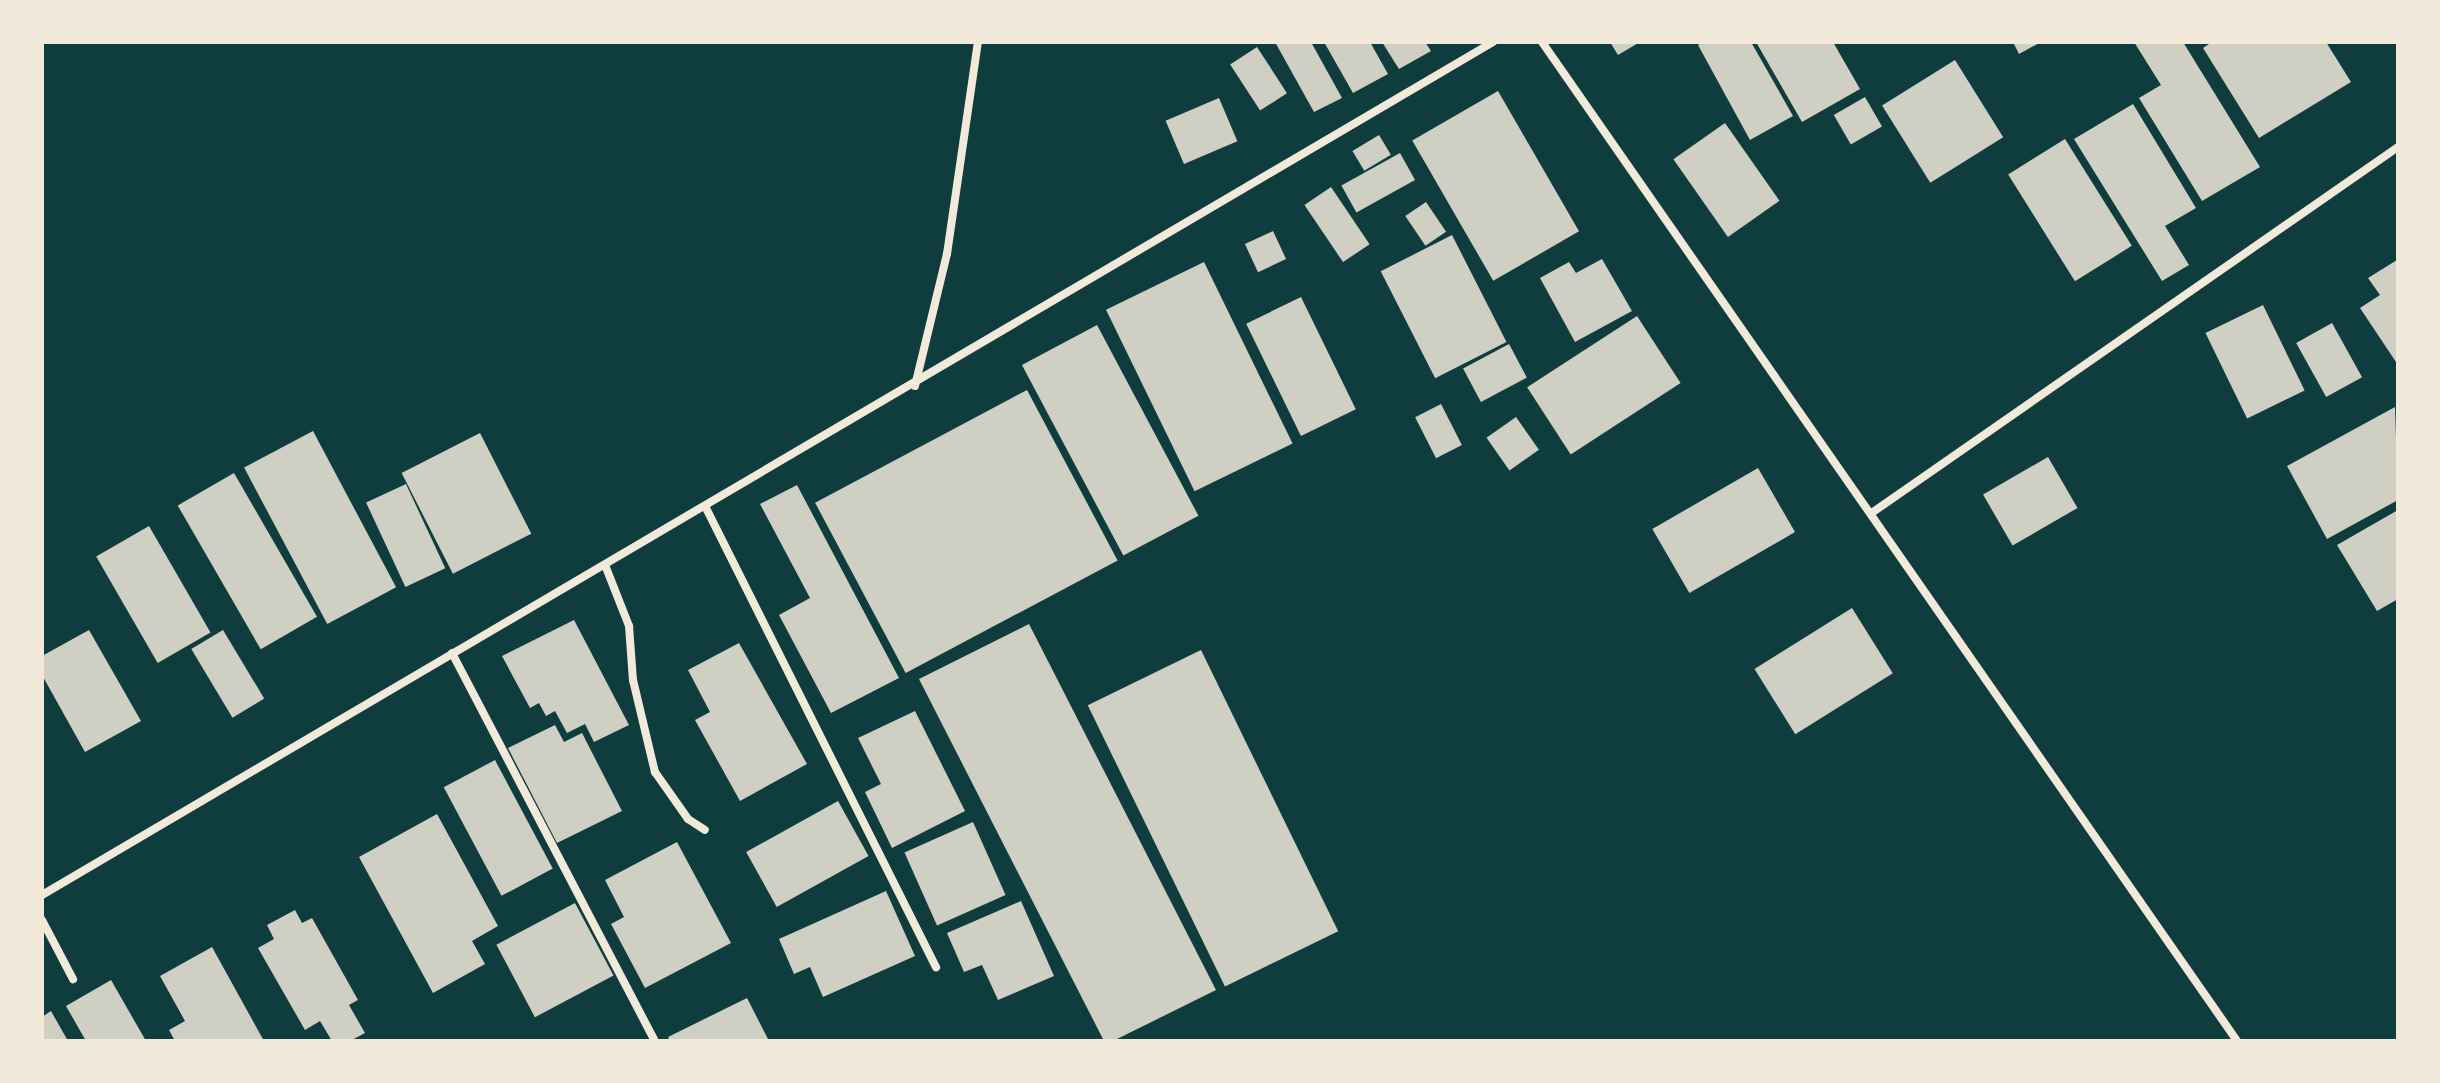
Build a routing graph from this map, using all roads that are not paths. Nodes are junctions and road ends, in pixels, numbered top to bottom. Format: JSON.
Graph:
{"nodes":[{"id":1,"x":978,"y":42,"type":"edge"},
{"id":2,"x":1493,"y":42,"type":"edge"},
{"id":3,"x":1542,"y":42,"type":"edge"},
{"id":4,"x":2398,"y":147,"type":"edge"},
{"id":5,"x":915,"y":386,"type":"junction"},
{"id":6,"x":705,"y":506,"type":"junction"},
{"id":7,"x":1873,"y":512,"type":"junction"},
{"id":8,"x":605,"y":565,"type":"junction"},
{"id":9,"x":452,"y":653,"type":"junction"},
{"id":10,"x":705,"y":830,"type":"dead end"},
{"id":11,"x":42,"y":895,"type":"edge"},
{"id":12,"x":42,"y":920,"type":"edge"},
{"id":13,"x":936,"y":967,"type":"dead end"},
{"id":14,"x":73,"y":979,"type":"dead end"},
{"id":15,"x":654,"y":1039,"type":"edge"},
{"id":16,"x":2237,"y":1041,"type":"edge"}],
"edges":[{"from":1,"to":5,"type":"street"},
{"from":2,"to":5,"type":"street"},
{"from":3,"to":7,"type":"street"},
{"from":4,"to":7,"type":"street"},
{"from":5,"to":6,"type":"street"},
{"from":6,"to":8,"type":"street"},
{"from":6,"to":13,"type":"street"},
{"from":7,"to":16,"type":"street"},
{"from":8,"to":9,"type":"street"},
{"from":8,"to":10,"type":"street"},
{"from":9,"to":11,"type":"street"},
{"from":9,"to":15,"type":"street"},
{"from":12,"to":14,"type":"street"}]}
